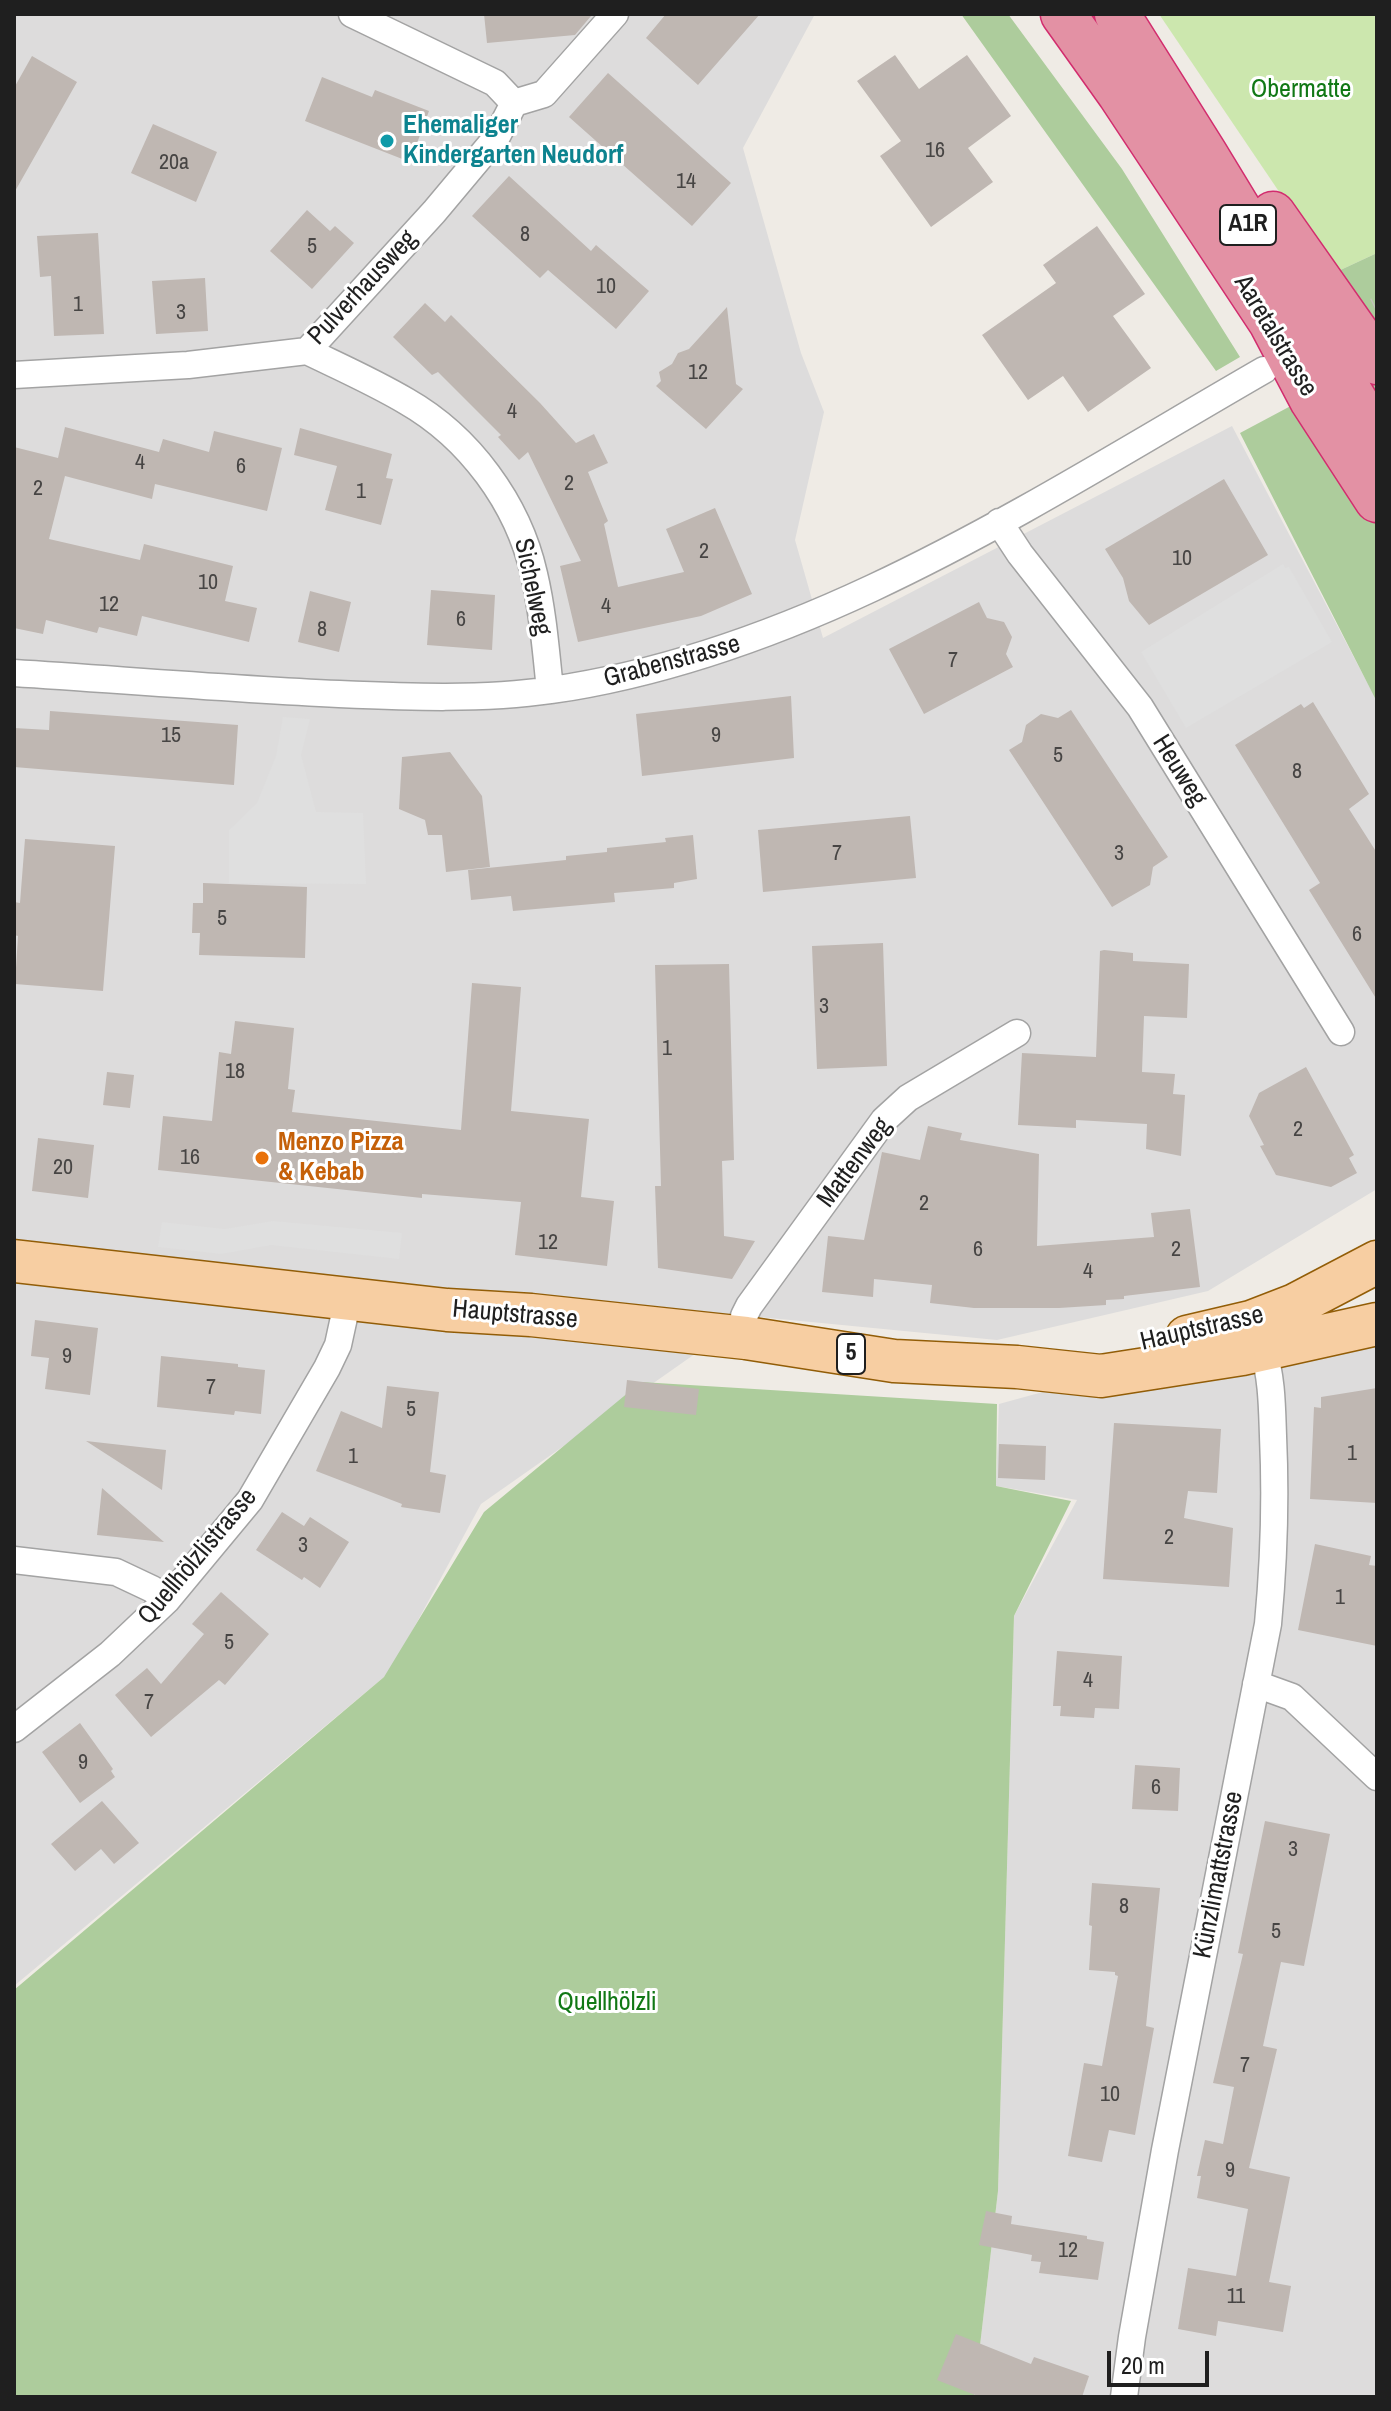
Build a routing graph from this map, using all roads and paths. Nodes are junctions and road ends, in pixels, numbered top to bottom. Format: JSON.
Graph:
{"nodes":[{"id":1,"x":352,"y":14,"type":"edge"},
{"id":2,"x":615,"y":14,"type":"edge"},
{"id":3,"x":1063,"y":14,"type":"edge"},
{"id":4,"x":1118,"y":14,"type":"edge"},
{"id":5,"x":514,"y":103,"type":"junction"},
{"id":6,"x":307,"y":351,"type":"junction"},
{"id":7,"x":1377,"y":362,"type":"edge"},
{"id":8,"x":1264,"y":370,"type":"dead end"},
{"id":9,"x":14,"y":375,"type":"edge"},
{"id":10,"x":1312,"y":400,"type":"junction"},
{"id":11,"x":1377,"y":437,"type":"edge"},
{"id":12,"x":1377,"y":500,"type":"edge"},
{"id":13,"x":1377,"y":514,"type":"edge"},
{"id":14,"x":999,"y":522,"type":"junction"},
{"id":15,"x":14,"y":673,"type":"edge"},
{"id":16,"x":550,"y":690,"type":"junction"},
{"id":17,"x":1341,"y":1032,"type":"dead end"},
{"id":18,"x":1017,"y":1033,"type":"dead end"},
{"id":19,"x":14,"y":1261,"type":"edge"},
{"id":20,"x":1377,"y":1262,"type":"edge"},
{"id":21,"x":348,"y":1299,"type":"junction"},
{"id":22,"x":1377,"y":1324,"type":"edge"},
{"id":23,"x":1257,"y":1336,"type":"junction"},
{"id":24,"x":746,"y":1338,"type":"junction"},
{"id":25,"x":1017,"y":1367,"type":"junction"},
{"id":26,"x":14,"y":1560,"type":"edge"},
{"id":27,"x":167,"y":1600,"type":"junction"},
{"id":28,"x":1256,"y":1684,"type":"junction"},
{"id":29,"x":14,"y":1729,"type":"edge"},
{"id":30,"x":1377,"y":1777,"type":"edge"},
{"id":31,"x":1124,"y":2397,"type":"edge"}],
"edges":[{"from":1,"to":5,"type":"street"},
{"from":2,"to":5,"type":"street"},
{"from":3,"to":10,"type":"highway","name":"Aaretalstrasse","number":"A1R"},
{"from":4,"to":7,"type":"highway"},
{"from":4,"to":11,"type":"highway","name":"Aaretalstrasse","number":"A1R"},
{"from":5,"to":6,"type":"street","name":"Pulverhausweg"},
{"from":6,"to":9,"type":"street","name":"Pulverhausweg"},
{"from":6,"to":16,"type":"street","name":"Sichelweg"},
{"from":8,"to":14,"type":"street","name":"Grabenstrasse"},
{"from":10,"to":12,"type":"highway","name":"Aaretalstrasse","number":"A1R"},
{"from":10,"to":13,"type":"highway"},
{"from":14,"to":16,"type":"street","name":"Grabenstrasse"},
{"from":14,"to":17,"type":"street","name":"Heuweg"},
{"from":15,"to":16,"type":"street","name":"Grabenstrasse"},
{"from":18,"to":24,"type":"street","name":"Mattenweg"},
{"from":19,"to":21,"type":"main road","name":"Hauptstrasse"},
{"from":20,"to":23,"type":"main road","name":"Hauptstrasse"},
{"from":21,"to":24,"type":"main road","name":"Hauptstrasse","number":"5"},
{"from":21,"to":27,"type":"street","name":"Quellhölzlistrasse"},
{"from":22,"to":23,"type":"main road","name":"Hauptstrasse"},
{"from":23,"to":25,"type":"main road","name":"Hauptstrasse"},
{"from":23,"to":25,"type":"main road","name":"Hauptstrasse"},
{"from":23,"to":28,"type":"street","name":"Künzlimattstrasse"},
{"from":24,"to":25,"type":"main road","name":"Hauptstrasse","number":"5"},
{"from":26,"to":27,"type":"street"},
{"from":27,"to":29,"type":"street","name":"Quellhölzlistrasse"},
{"from":28,"to":30,"type":"street"},
{"from":28,"to":31,"type":"street","name":"Künzlimattstrasse"}]}
